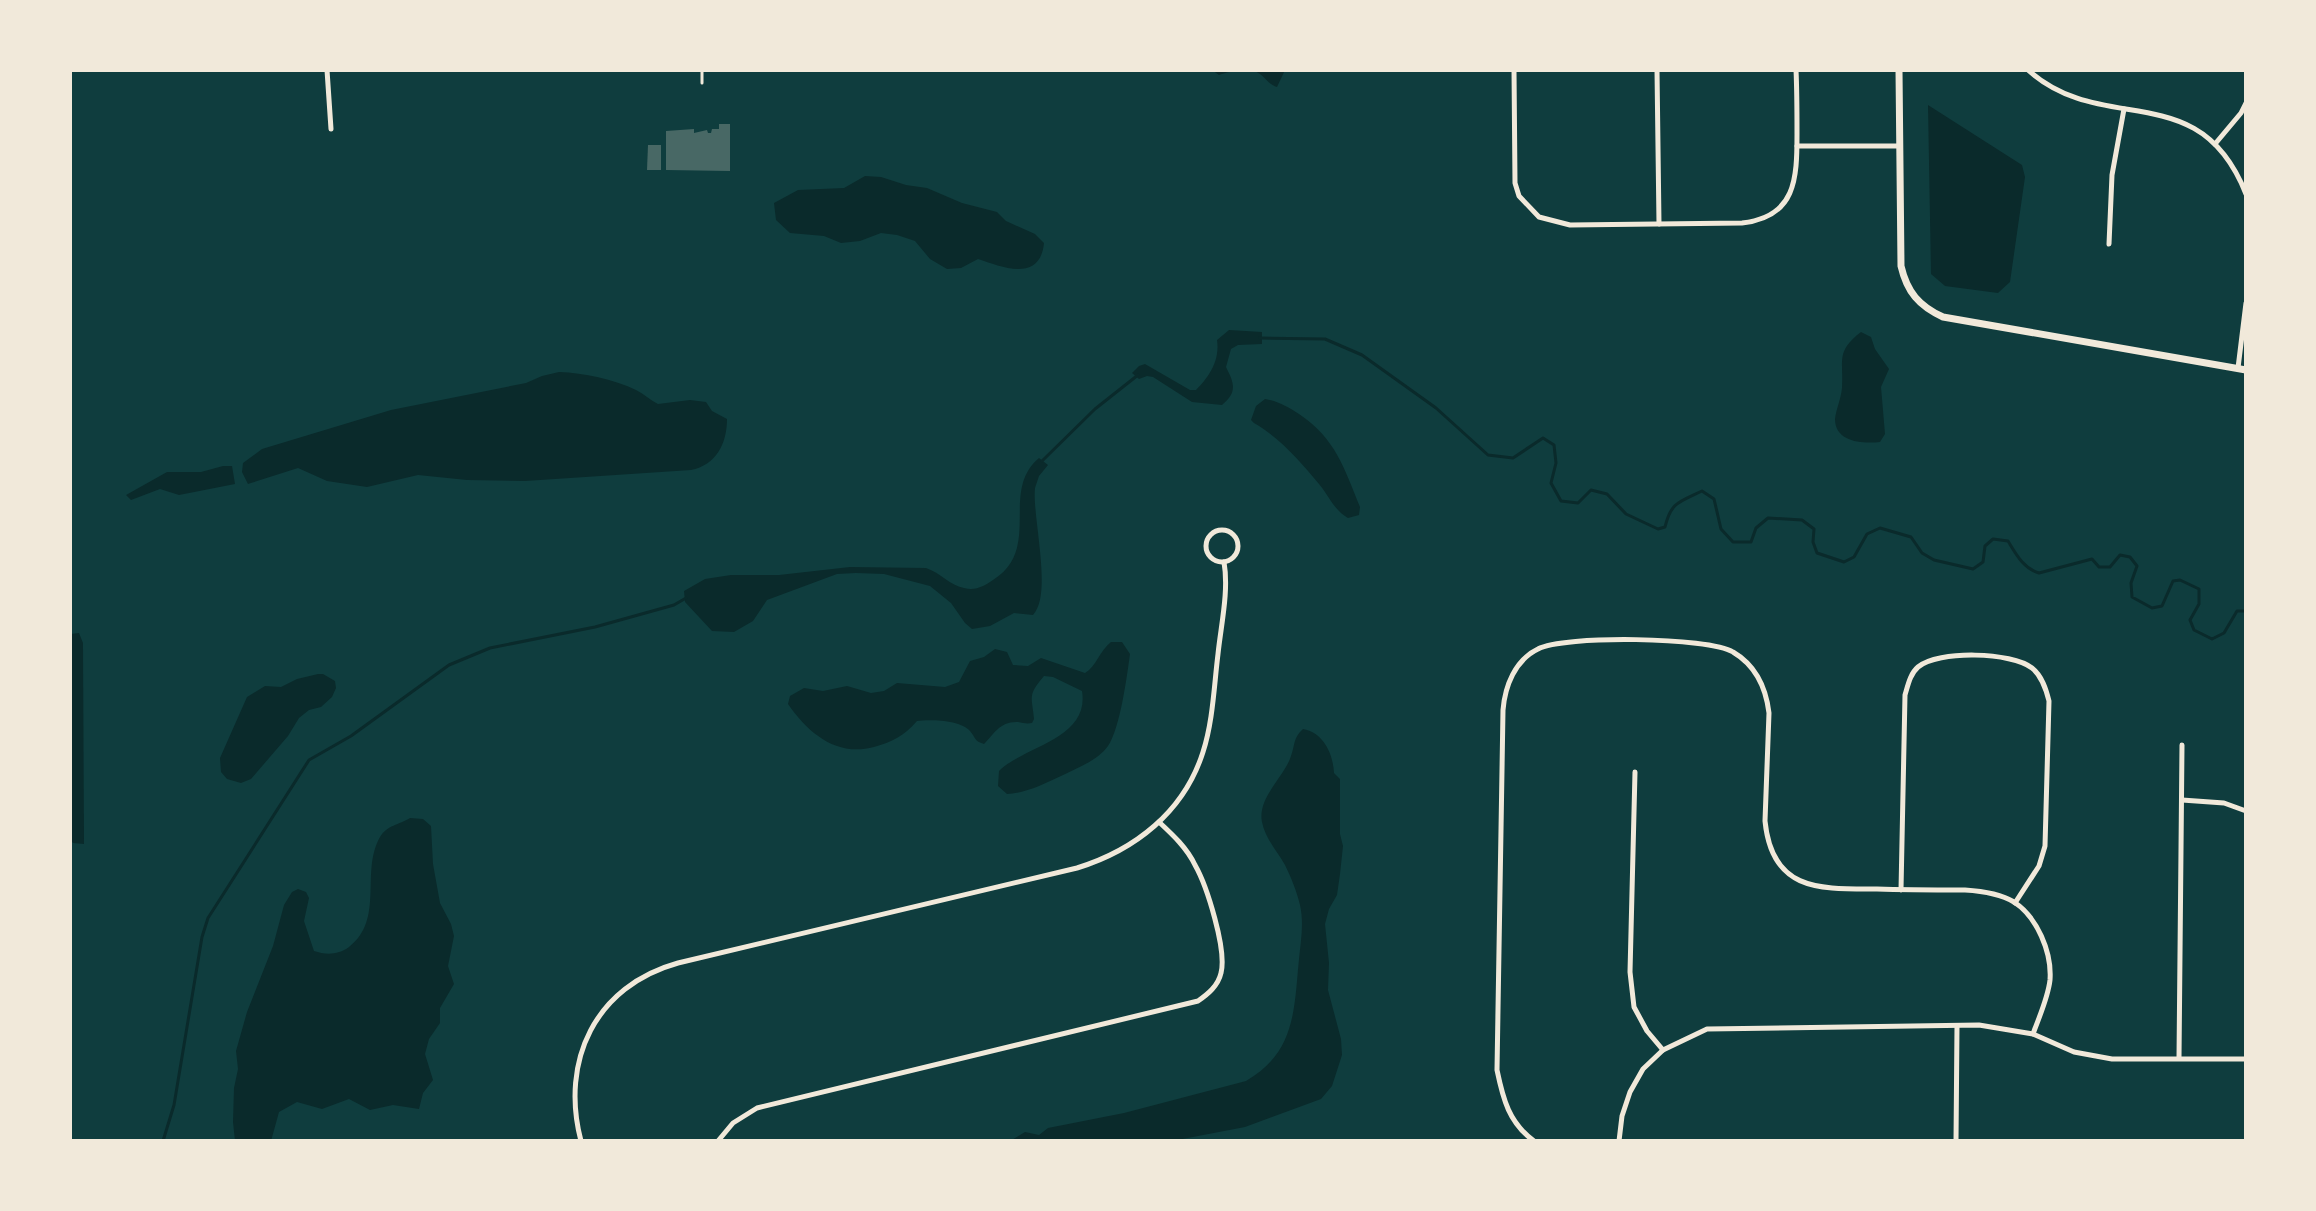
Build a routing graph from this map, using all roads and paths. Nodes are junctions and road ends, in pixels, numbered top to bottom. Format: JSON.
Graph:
{"nodes":[{"id":1,"x":327,"y":70,"type":"edge"},
{"id":2,"x":702,"y":70,"type":"edge"},
{"id":3,"x":1514,"y":70,"type":"edge"},
{"id":4,"x":1657,"y":70,"type":"edge"},
{"id":5,"x":1796,"y":70,"type":"edge"},
{"id":6,"x":1899,"y":70,"type":"edge"},
{"id":7,"x":2028,"y":70,"type":"edge"},
{"id":8,"x":702,"y":83,"type":"dead end"},
{"id":9,"x":2246,"y":103,"type":"edge"},
{"id":10,"x":2124,"y":109,"type":"junction"},
{"id":11,"x":331,"y":129,"type":"dead end"},
{"id":12,"x":2215,"y":144,"type":"junction"},
{"id":13,"x":1797,"y":146,"type":"junction"},
{"id":14,"x":1900,"y":146,"type":"junction"},
{"id":15,"x":2246,"y":194,"type":"edge"},
{"id":16,"x":1659,"y":224,"type":"junction"},
{"id":17,"x":2109,"y":244,"type":"dead end"},
{"id":18,"x":2246,"y":303,"type":"edge"},
{"id":19,"x":2242,"y":369,"type":"edge"},
{"id":20,"x":1224,"y":562,"type":"junction"},
{"id":21,"x":2182,"y":745,"type":"dead end"},
{"id":22,"x":1635,"y":772,"type":"dead end"},
{"id":23,"x":2182,"y":800,"type":"junction"},
{"id":24,"x":2246,"y":811,"type":"edge"},
{"id":25,"x":1159,"y":822,"type":"junction"},
{"id":26,"x":1901,"y":890,"type":"junction"},
{"id":27,"x":2015,"y":903,"type":"junction"},
{"id":28,"x":1957,"y":1026,"type":"junction"},
{"id":29,"x":2033,"y":1034,"type":"junction"},
{"id":30,"x":1663,"y":1050,"type":"junction"},
{"id":31,"x":2179,"y":1058,"type":"junction"},
{"id":32,"x":2246,"y":1059,"type":"edge"},
{"id":33,"x":581,"y":1141,"type":"edge"},
{"id":34,"x":718,"y":1141,"type":"edge"},
{"id":35,"x":1534,"y":1141,"type":"edge"},
{"id":36,"x":1619,"y":1141,"type":"edge"},
{"id":37,"x":1956,"y":1141,"type":"edge"}],
"edges":[{"from":1,"to":11,"type":"street"},
{"from":2,"to":8,"type":"lane"},
{"from":3,"to":16,"type":"street"},
{"from":4,"to":16,"type":"street"},
{"from":5,"to":13,"type":"street"},
{"from":6,"to":14,"type":"street"},
{"from":7,"to":10,"type":"street"},
{"from":9,"to":12,"type":"street"},
{"from":10,"to":12,"type":"street"},
{"from":10,"to":17,"type":"street"},
{"from":12,"to":15,"type":"street"},
{"from":13,"to":14,"type":"street"},
{"from":13,"to":16,"type":"street"},
{"from":14,"to":19,"type":"street"},
{"from":18,"to":19,"type":"street"},
{"from":20,"to":20,"type":"street"},
{"from":20,"to":25,"type":"street"},
{"from":21,"to":23,"type":"street"},
{"from":22,"to":30,"type":"street"},
{"from":23,"to":24,"type":"street"},
{"from":23,"to":31,"type":"street"},
{"from":25,"to":33,"type":"street"},
{"from":25,"to":34,"type":"street"},
{"from":26,"to":27,"type":"street"},
{"from":26,"to":27,"type":"street"},
{"from":26,"to":35,"type":"street"},
{"from":27,"to":29,"type":"street"},
{"from":28,"to":29,"type":"street"},
{"from":28,"to":30,"type":"street"},
{"from":28,"to":37,"type":"street"},
{"from":29,"to":31,"type":"street"},
{"from":30,"to":36,"type":"street"},
{"from":31,"to":32,"type":"street"}]}
